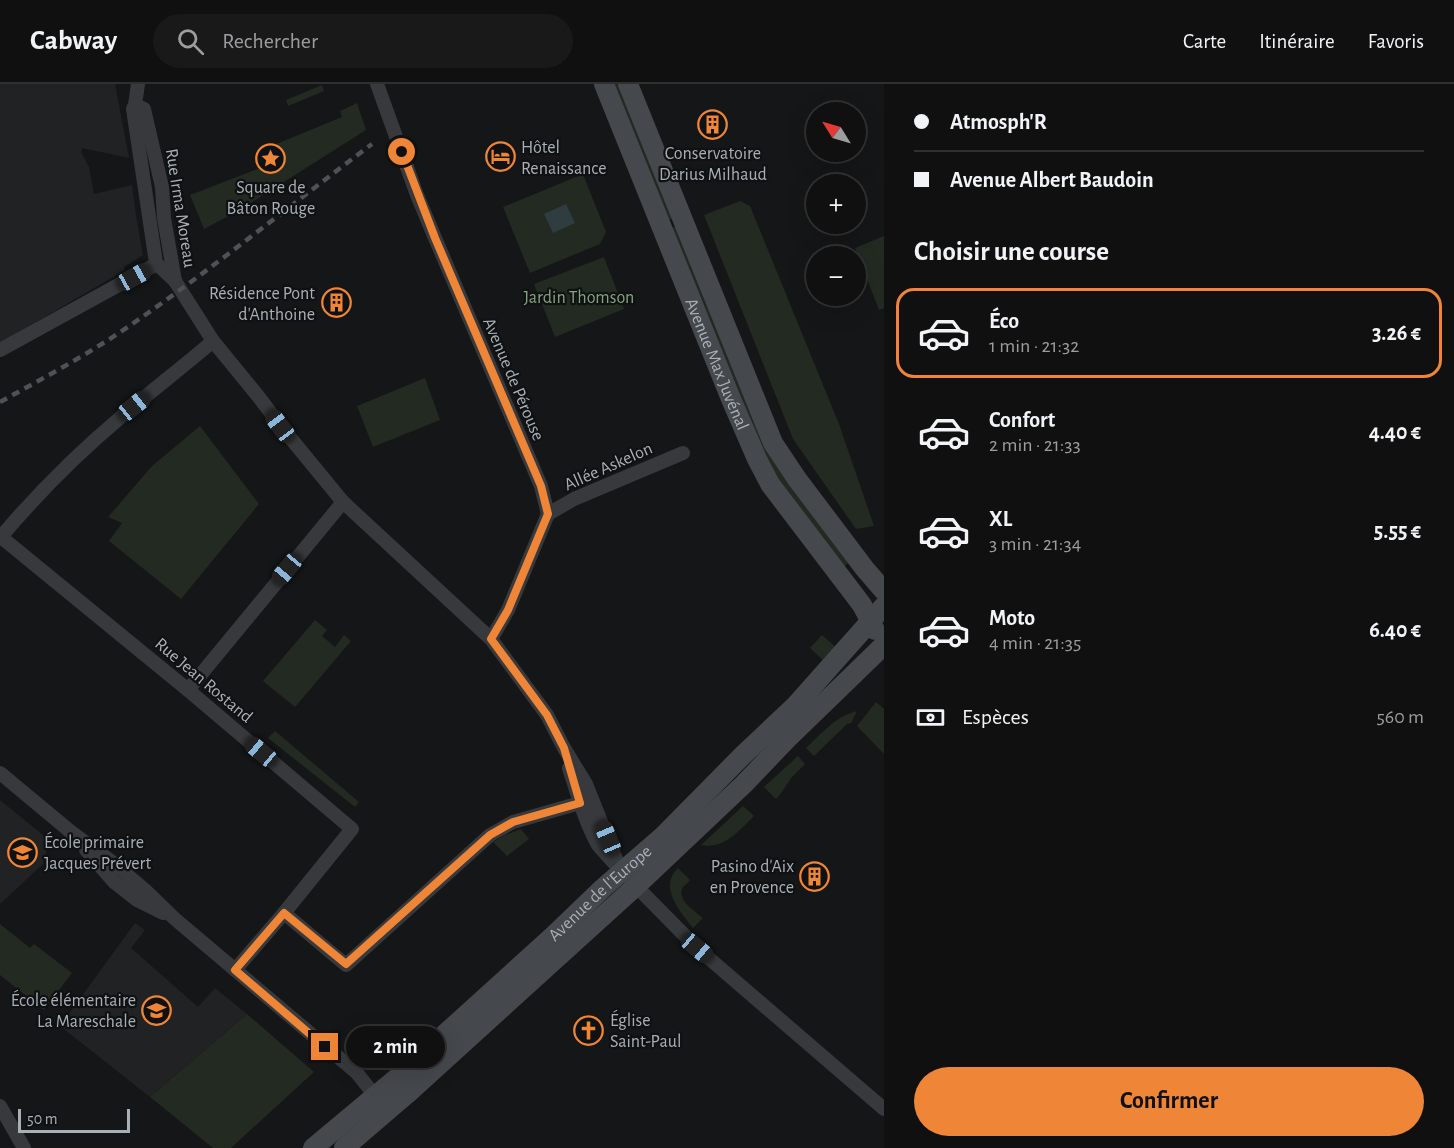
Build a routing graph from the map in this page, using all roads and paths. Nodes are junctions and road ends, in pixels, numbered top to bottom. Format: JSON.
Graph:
{"nodes":[{"id":1,"x":138,"y":84,"type":"edge"},
{"id":2,"x":377,"y":84,"type":"edge"},
{"id":3,"x":604,"y":84,"type":"edge"},
{"id":4,"x":628,"y":84,"type":"edge"},
{"id":5,"x":135,"y":105,"type":"junction"},
{"id":6,"x":156,"y":263,"type":"junction"},
{"id":7,"x":175,"y":281,"type":"junction"},
{"id":8,"x":213,"y":341,"type":"junction"},
{"id":9,"x":0,"y":350,"type":"edge"},
{"id":10,"x":683,"y":453,"type":"dead end"},
{"id":11,"x":343,"y":502,"type":"junction"},
{"id":12,"x":548,"y":514,"type":"junction"},
{"id":13,"x":0,"y":537,"type":"edge"},
{"id":14,"x":884,"y":591,"type":"edge"},
{"id":15,"x":884,"y":606,"type":"edge"},
{"id":16,"x":870,"y":621,"type":"junction"},
{"id":17,"x":491,"y":639,"type":"junction"},
{"id":18,"x":884,"y":645,"type":"edge"},
{"id":19,"x":188,"y":690,"type":"junction"},
{"id":20,"x":564,"y":748,"type":"junction"},
{"id":21,"x":0,"y":773,"type":"edge"},
{"id":22,"x":580,"y":803,"type":"junction"},
{"id":23,"x":621,"y":871,"type":"junction"},
{"id":24,"x":636,"y":886,"type":"junction"},
{"id":25,"x":284,"y":913,"type":"junction"},
{"id":26,"x":235,"y":970,"type":"junction"},
{"id":27,"x":381,"y":1103,"type":"junction"},
{"id":28,"x":0,"y":1106,"type":"edge"},
{"id":29,"x":884,"y":1109,"type":"edge"},
{"id":30,"x":24,"y":1148,"type":"edge"},
{"id":31,"x":313,"y":1148,"type":"edge"},
{"id":32,"x":344,"y":1148,"type":"edge"}],
"edges":[{"from":1,"to":5,"type":"street","name":"Rue Irma Moreau"},
{"from":2,"to":12,"type":"street","name":"Avenue de Pérouse"},
{"from":3,"to":16,"type":"main road","name":"Avenue Max Juvénal"},
{"from":4,"to":14,"type":"main road","name":"Avenue Max Juvénal"},
{"from":5,"to":6,"type":"street","name":"Rue Irma Moreau"},
{"from":5,"to":7,"type":"street","name":"Rue Irma Moreau"},
{"from":6,"to":7,"type":"street","name":"Rue Irma Moreau"},
{"from":6,"to":9,"type":"street"},
{"from":7,"to":8,"type":"street"},
{"from":8,"to":11,"type":"street"},
{"from":8,"to":13,"type":"street"},
{"from":10,"to":12,"type":"street","name":"Allée Askelon"},
{"from":11,"to":17,"type":"street"},
{"from":11,"to":19,"type":"street"},
{"from":12,"to":17,"type":"street"},
{"from":13,"to":19,"type":"street","name":"Rue Jean Rostand"},
{"from":15,"to":16,"type":"main road","name":"Avenue de l'Europe"},
{"from":16,"to":18,"type":"main road","name":"Avenue Max Juvénal"},
{"from":16,"to":23,"type":"main road","name":"Avenue de l'Europe"},
{"from":17,"to":20,"type":"street"},
{"from":18,"to":24,"type":"main road","name":"Avenue de l'Europe"},
{"from":19,"to":25,"type":"street","name":"Rue Jean Rostand"},
{"from":20,"to":22,"type":"street"},
{"from":20,"to":23,"type":"street"},
{"from":21,"to":26,"type":"street"},
{"from":22,"to":23,"type":"street"},
{"from":22,"to":25,"type":"street"},
{"from":23,"to":24,"type":"street"},
{"from":23,"to":27,"type":"main road","name":"Avenue de l'Europe"},
{"from":24,"to":27,"type":"main road","name":"Avenue de l'Europe"},
{"from":24,"to":29,"type":"street"},
{"from":25,"to":26,"type":"street","name":"Rue Jean Rostand"},
{"from":26,"to":27,"type":"street"},
{"from":27,"to":31,"type":"main road","name":"Avenue de l'Europe"},
{"from":27,"to":32,"type":"main road","name":"Avenue de l'Europe"},
{"from":28,"to":30,"type":"street"}]}
